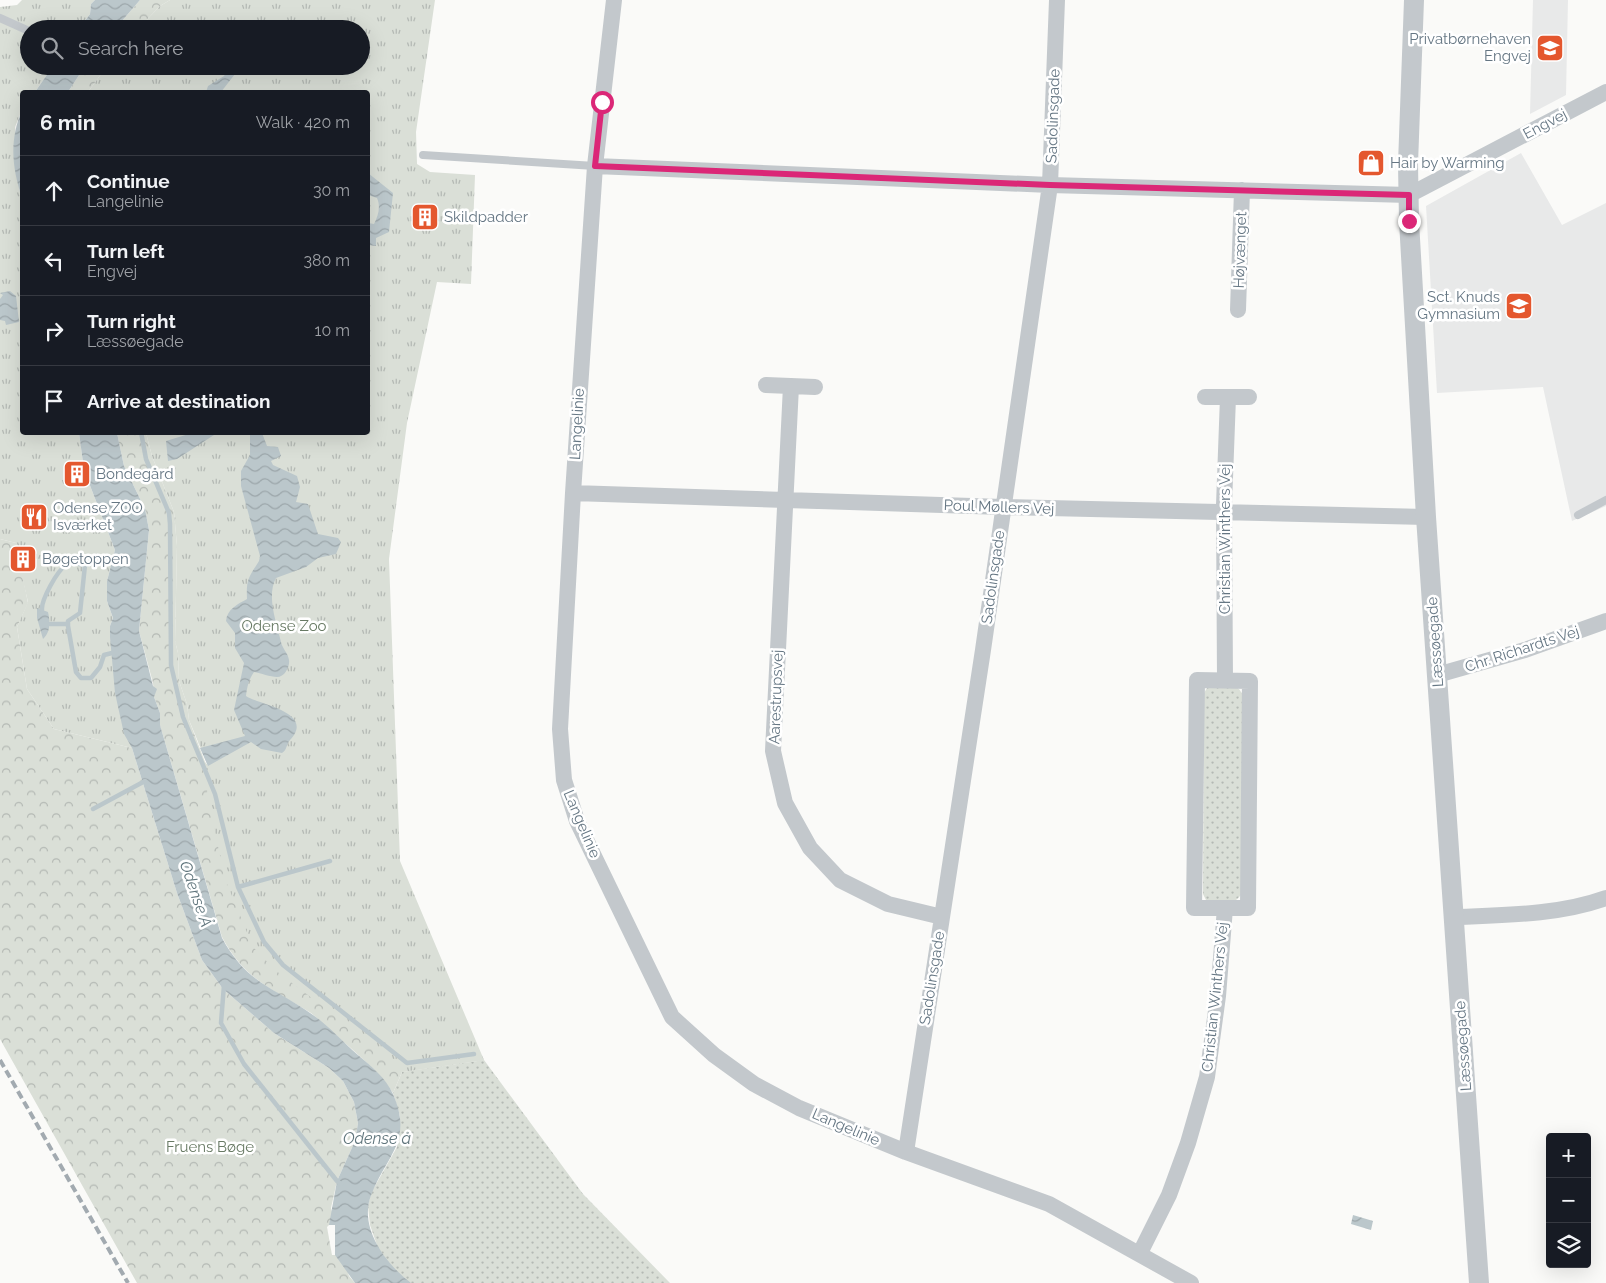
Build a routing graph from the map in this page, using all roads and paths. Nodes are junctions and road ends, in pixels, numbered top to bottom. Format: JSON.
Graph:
{"nodes":[{"id":1,"x":614,"y":0,"type":"edge"},
{"id":2,"x":1057,"y":0,"type":"edge"},
{"id":3,"x":1414,"y":0,"type":"edge"},
{"id":4,"x":0,"y":18,"type":"edge"},
{"id":5,"x":20,"y":27,"type":"edge"},
{"id":6,"x":1606,"y":92,"type":"edge"},
{"id":7,"x":423,"y":155,"type":"dead end"},
{"id":8,"x":595,"y":166,"type":"junction"},
{"id":9,"x":1050,"y":185,"type":"junction"},
{"id":10,"x":1242,"y":190,"type":"junction"},
{"id":11,"x":1409,"y":195,"type":"junction"},
{"id":12,"x":1238,"y":310,"type":"dead end"},
{"id":13,"x":766,"y":385,"type":"dead end"},
{"id":14,"x":791,"y":386,"type":"junction"},
{"id":15,"x":815,"y":387,"type":"dead end"},
{"id":16,"x":1205,"y":397,"type":"dead end"},
{"id":17,"x":1228,"y":397,"type":"junction"},
{"id":18,"x":1249,"y":398,"type":"dead end"},
{"id":19,"x":573,"y":493,"type":"junction"},
{"id":20,"x":785,"y":500,"type":"junction"},
{"id":21,"x":1606,"y":500,"type":"edge"},
{"id":22,"x":1003,"y":507,"type":"junction"},
{"id":23,"x":1225,"y":513,"type":"junction"},
{"id":24,"x":1578,"y":515,"type":"dead end"},
{"id":25,"x":1426,"y":517,"type":"junction"},
{"id":26,"x":1606,"y":621,"type":"edge"},
{"id":27,"x":1437,"y":674,"type":"junction"},
{"id":28,"x":1225,"y":680,"type":"junction"},
{"id":29,"x":1606,"y":898,"type":"edge"},
{"id":30,"x":1224,"y":908,"type":"junction"},
{"id":31,"x":942,"y":917,"type":"junction"},
{"id":32,"x":1455,"y":918,"type":"junction"},
{"id":33,"x":906,"y":1152,"type":"junction"},
{"id":34,"x":1140,"y":1253,"type":"junction"},
{"id":35,"x":1191,"y":1283,"type":"edge"},
{"id":36,"x":1479,"y":1283,"type":"edge"}],
"edges":[{"from":1,"to":8,"type":"street","name":"Langelinie"},
{"from":2,"to":9,"type":"street","name":"Sadolinsgade"},
{"from":3,"to":11,"type":"street","name":"Læssøegade"},
{"from":4,"to":5,"type":"lane"},
{"from":6,"to":11,"type":"street","name":"Engvej"},
{"from":7,"to":8,"type":"lane"},
{"from":8,"to":9,"type":"street","name":"Engvej"},
{"from":8,"to":19,"type":"street","name":"Langelinie"},
{"from":9,"to":10,"type":"street","name":"Engvej"},
{"from":9,"to":22,"type":"street","name":"Sadolinsgade"},
{"from":10,"to":11,"type":"street","name":"Engvej"},
{"from":10,"to":12,"type":"street","name":"Højvænget"},
{"from":11,"to":25,"type":"street","name":"Læssøegade"},
{"from":13,"to":14,"type":"street"},
{"from":14,"to":15,"type":"street"},
{"from":14,"to":20,"type":"street","name":"Aarestrupsvej"},
{"from":16,"to":17,"type":"street"},
{"from":17,"to":18,"type":"street"},
{"from":17,"to":23,"type":"street","name":"Christian Winthers Vej"},
{"from":19,"to":20,"type":"street","name":"Poul Møllers Vej"},
{"from":19,"to":33,"type":"street","name":"Langelinie"},
{"from":20,"to":22,"type":"street","name":"Poul Møllers Vej"},
{"from":20,"to":31,"type":"street","name":"Aarestrupsvej"},
{"from":21,"to":24,"type":"lane"},
{"from":22,"to":23,"type":"street","name":"Poul Møllers Vej"},
{"from":22,"to":31,"type":"street","name":"Sadolinsgade"},
{"from":23,"to":25,"type":"street","name":"Poul Møllers Vej"},
{"from":23,"to":28,"type":"street","name":"Christian Winthers Vej"},
{"from":25,"to":27,"type":"street","name":"Læssøegade"},
{"from":26,"to":27,"type":"street","name":"Chr. Richardts Vej"},
{"from":27,"to":32,"type":"street","name":"Læssøegade"},
{"from":28,"to":30,"type":"street","name":"Christian Winthers Vej"},
{"from":28,"to":30,"type":"street","name":"Christian Winthers Vej"},
{"from":29,"to":32,"type":"street"},
{"from":30,"to":34,"type":"street","name":"Christian Winthers Vej"},
{"from":31,"to":33,"type":"street","name":"Sadolinsgade"},
{"from":32,"to":36,"type":"street","name":"Læssøegade"},
{"from":33,"to":34,"type":"street","name":"Langelinie"},
{"from":34,"to":35,"type":"street","name":"Langelinie"}]}
